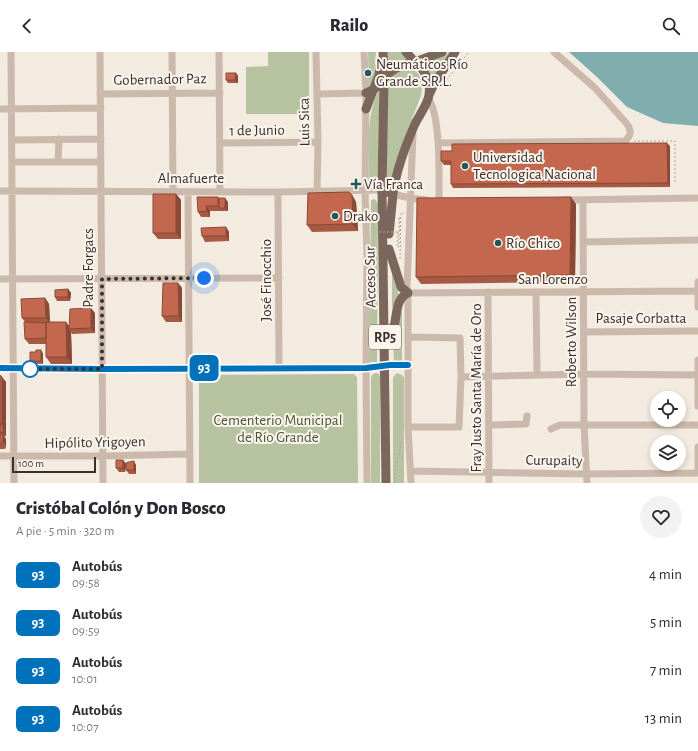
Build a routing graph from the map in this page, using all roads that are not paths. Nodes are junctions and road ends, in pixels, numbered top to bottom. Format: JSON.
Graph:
{"nodes":[{"id":1,"x":11,"y":52,"type":"edge"},
{"id":2,"x":100,"y":52,"type":"edge"},
{"id":3,"x":172,"y":52,"type":"edge"},
{"id":4,"x":219,"y":52,"type":"edge"},
{"id":5,"x":316,"y":52,"type":"edge"},
{"id":6,"x":364,"y":52,"type":"edge"},
{"id":7,"x":383,"y":52,"type":"edge"},
{"id":8,"x":406,"y":52,"type":"edge"},
{"id":9,"x":442,"y":52,"type":"edge"},
{"id":10,"x":455,"y":52,"type":"edge"},
{"id":11,"x":554,"y":52,"type":"edge"},
{"id":12,"x":415,"y":62,"type":"junction"},
{"id":13,"x":384,"y":79,"type":"junction"},
{"id":14,"x":370,"y":92,"type":"junction"},
{"id":15,"x":220,"y":93,"type":"junction"},
{"id":16,"x":100,"y":94,"type":"junction"},
{"id":17,"x":172,"y":94,"type":"junction"},
{"id":18,"x":317,"y":94,"type":"junction"},
{"id":19,"x":428,"y":97,"type":"junction"},
{"id":20,"x":0,"y":108,"type":"edge"},
{"id":21,"x":12,"y":108,"type":"junction"},
{"id":22,"x":101,"y":108,"type":"junction"},
{"id":23,"x":366,"y":109,"type":"joint"},
{"id":24,"x":414,"y":127,"type":"junction"},
{"id":25,"x":59,"y":139,"type":"junction"},
{"id":26,"x":101,"y":139,"type":"junction"},
{"id":27,"x":12,"y":140,"type":"junction"},
{"id":28,"x":318,"y":142,"type":"junction"},
{"id":29,"x":220,"y":143,"type":"junction"},
{"id":30,"x":438,"y":143,"type":"junction"},
{"id":31,"x":12,"y":162,"type":"junction"},
{"id":32,"x":58,"y":162,"type":"junction"},
{"id":33,"x":101,"y":162,"type":"junction"},
{"id":34,"x":382,"y":190,"type":"junction"},
{"id":35,"x":0,"y":191,"type":"edge"},
{"id":36,"x":12,"y":191,"type":"junction"},
{"id":37,"x":101,"y":191,"type":"junction"},
{"id":38,"x":173,"y":191,"type":"junction"},
{"id":39,"x":220,"y":191,"type":"junction"},
{"id":40,"x":317,"y":191,"type":"junction"},
{"id":41,"x":365,"y":191,"type":"junction"},
{"id":42,"x":188,"y":192,"type":"junction"},
{"id":43,"x":278,"y":192,"type":"junction"},
{"id":44,"x":393,"y":194,"type":"junction"},
{"id":45,"x":410,"y":198,"type":"junction"},
{"id":46,"x":698,"y":198,"type":"edge"},
{"id":47,"x":439,"y":200,"type":"junction"},
{"id":48,"x":447,"y":200,"type":"edge"},
{"id":49,"x":559,"y":200,"type":"edge"},
{"id":50,"x":583,"y":200,"type":"junction"},
{"id":51,"x":698,"y":240,"type":"edge"},
{"id":52,"x":583,"y":242,"type":"junction"},
{"id":53,"x":389,"y":249,"type":"junction"},
{"id":54,"x":189,"y":278,"type":"junction"},
{"id":55,"x":279,"y":278,"type":"junction"},
{"id":56,"x":0,"y":279,"type":"edge"},
{"id":57,"x":13,"y":279,"type":"junction"},
{"id":58,"x":102,"y":279,"type":"junction"},
{"id":59,"x":698,"y":282,"type":"edge"},
{"id":60,"x":698,"y":291,"type":"edge"},
{"id":61,"x":488,"y":292,"type":"junction"},
{"id":62,"x":536,"y":292,"type":"junction"},
{"id":63,"x":584,"y":292,"type":"junction"},
{"id":64,"x":408,"y":293,"type":"junction"},
{"id":65,"x":698,"y":307,"type":"edge"},
{"id":66,"x":698,"y":331,"type":"edge"},
{"id":67,"x":584,"y":332,"type":"junction"},
{"id":68,"x":390,"y":335,"type":"junction"},
{"id":69,"x":408,"y":338,"type":"junction"},
{"id":70,"x":698,"y":360,"type":"edge"},
{"id":71,"x":388,"y":365,"type":"junction"},
{"id":72,"x":408,"y":365,"type":"junction"},
{"id":73,"x":279,"y":367,"type":"junction"},
{"id":74,"x":0,"y":368,"type":"edge"},
{"id":75,"x":13,"y":368,"type":"junction"},
{"id":76,"x":190,"y":368,"type":"junction"},
{"id":77,"x":366,"y":368,"type":"junction"},
{"id":78,"x":102,"y":369,"type":"junction"},
{"id":79,"x":584,"y":374,"type":"junction"},
{"id":80,"x":537,"y":375,"type":"junction"},
{"id":81,"x":698,"y":375,"type":"edge"},
{"id":82,"x":488,"y":376,"type":"junction"},
{"id":83,"x":461,"y":377,"type":"junction"},
{"id":84,"x":698,"y":406,"type":"edge"},
{"id":85,"x":526,"y":416,"type":"dead end"},
{"id":86,"x":584,"y":424,"type":"junction"},
{"id":87,"x":489,"y":425,"type":"junction"},
{"id":88,"x":698,"y":425,"type":"edge"},
{"id":89,"x":408,"y":427,"type":"junction"},
{"id":90,"x":551,"y":429,"type":"dead end"},
{"id":91,"x":698,"y":446,"type":"edge"},
{"id":92,"x":190,"y":454,"type":"junction"},
{"id":93,"x":0,"y":456,"type":"edge"},
{"id":94,"x":14,"y":456,"type":"junction"},
{"id":95,"x":102,"y":456,"type":"junction"},
{"id":96,"x":411,"y":471,"type":"junction"},
{"id":97,"x":489,"y":472,"type":"junction"},
{"id":98,"x":698,"y":472,"type":"edge"},
{"id":99,"x":587,"y":474,"type":"junction"},
{"id":100,"x":14,"y":483,"type":"edge"},
{"id":101,"x":103,"y":483,"type":"edge"},
{"id":102,"x":190,"y":483,"type":"edge"},
{"id":103,"x":367,"y":483,"type":"edge"},
{"id":104,"x":386,"y":483,"type":"edge"},
{"id":105,"x":391,"y":483,"type":"edge"},
{"id":106,"x":411,"y":483,"type":"edge"},
{"id":107,"x":489,"y":483,"type":"edge"},
{"id":108,"x":587,"y":483,"type":"edge"}],
"edges":[{"from":1,"to":21,"type":"street"},
{"from":2,"to":16,"type":"street","name":"Padre Forgacs"},
{"from":3,"to":17,"type":"street"},
{"from":4,"to":15,"type":"street"},
{"from":5,"to":18,"type":"street","name":"Luis Sica"},
{"from":6,"to":14,"type":"street"},
{"from":7,"to":13,"type":"main road"},
{"from":7,"to":14,"type":"main road"},
{"from":8,"to":12,"type":"main road"},
{"from":9,"to":12,"type":"main road"},
{"from":10,"to":19,"type":"main road","number":"RP5"},
{"from":11,"to":30,"type":"street"},
{"from":12,"to":13,"type":"main road"},
{"from":12,"to":19,"type":"main road"},
{"from":13,"to":14,"type":"main road"},
{"from":13,"to":34,"type":"main road","number":"RP5"},
{"from":14,"to":18,"type":"street"},
{"from":14,"to":23,"type":"main road"},
{"from":15,"to":17,"type":"street","name":"Gobernador Paz"},
{"from":15,"to":29,"type":"street"},
{"from":16,"to":17,"type":"street","name":"Gobernador Paz"},
{"from":16,"to":22,"type":"street","name":"Padre Forgacs"},
{"from":17,"to":38,"type":"street"},
{"from":18,"to":28,"type":"street","name":"Luis Sica"},
{"from":19,"to":24,"type":"main road","number":"RP5"},
{"from":19,"to":30,"type":"street"},
{"from":20,"to":21,"type":"street"},
{"from":21,"to":22,"type":"street"},
{"from":21,"to":27,"type":"street"},
{"from":22,"to":26,"type":"street","name":"Padre Forgacs"},
{"from":23,"to":41,"type":"street"},
{"from":24,"to":44,"type":"main road","number":"RP5"},
{"from":24,"to":45,"type":"street"},
{"from":25,"to":26,"type":"street"},
{"from":25,"to":27,"type":"street"},
{"from":25,"to":32,"type":"street"},
{"from":26,"to":33,"type":"street","name":"Padre Forgacs"},
{"from":27,"to":31,"type":"street"},
{"from":28,"to":29,"type":"street","name":"1 de Junio"},
{"from":28,"to":40,"type":"street","name":"Luis Sica"},
{"from":29,"to":39,"type":"street"},
{"from":30,"to":47,"type":"street"},
{"from":31,"to":32,"type":"street"},
{"from":31,"to":36,"type":"street"},
{"from":32,"to":33,"type":"street"},
{"from":33,"to":37,"type":"street","name":"Padre Forgacs"},
{"from":34,"to":41,"type":"street","name":"Almafuerte"},
{"from":34,"to":44,"type":"main road"},
{"from":34,"to":71,"type":"main road","name":"Acceso Sur","number":"RP5"},
{"from":35,"to":36,"type":"street","name":"Almafuerte"},
{"from":36,"to":37,"type":"street","name":"Almafuerte"},
{"from":36,"to":57,"type":"street"},
{"from":37,"to":38,"type":"street","name":"Almafuerte"},
{"from":37,"to":58,"type":"street","name":"Padre Forgacs"},
{"from":38,"to":42,"type":"street","name":"Almafuerte"},
{"from":39,"to":42,"type":"street","name":"Almafuerte"},
{"from":39,"to":43,"type":"street","name":"Almafuerte"},
{"from":40,"to":41,"type":"street","name":"Almafuerte"},
{"from":40,"to":43,"type":"street","name":"Almafuerte"},
{"from":41,"to":77,"type":"street"},
{"from":42,"to":54,"type":"street"},
{"from":43,"to":55,"type":"street","name":"José Finocchio"},
{"from":44,"to":45,"type":"street"},
{"from":44,"to":53,"type":"main road","name":"Acceso Sur","number":"RP5"},
{"from":45,"to":47,"type":"street"},
{"from":45,"to":64,"type":"street"},
{"from":46,"to":50,"type":"street"},
{"from":47,"to":48,"type":"street"},
{"from":49,"to":50,"type":"street"},
{"from":50,"to":52,"type":"street","name":"Roberto Wilson"},
{"from":51,"to":52,"type":"street"},
{"from":52,"to":63,"type":"street","name":"Roberto Wilson"},
{"from":53,"to":64,"type":"main road"},
{"from":53,"to":68,"type":"main road","name":"Acceso Sur","number":"RP5"},
{"from":54,"to":55,"type":"street"},
{"from":54,"to":58,"type":"street"},
{"from":54,"to":76,"type":"street"},
{"from":55,"to":73,"type":"street","name":"José Finocchio"},
{"from":56,"to":57,"type":"street"},
{"from":57,"to":58,"type":"street"},
{"from":57,"to":75,"type":"street"},
{"from":58,"to":78,"type":"street","name":"Padre Forgacs"},
{"from":59,"to":60,"type":"street"},
{"from":60,"to":63,"type":"street","name":"San Lorenzo"},
{"from":60,"to":65,"type":"street"},
{"from":61,"to":62,"type":"street","name":"San Lorenzo"},
{"from":61,"to":64,"type":"street","name":"San Lorenzo"},
{"from":61,"to":82,"type":"street","name":"Fray Justo Santa María de Oro"},
{"from":62,"to":63,"type":"street","name":"San Lorenzo"},
{"from":62,"to":80,"type":"street"},
{"from":63,"to":67,"type":"street","name":"Roberto Wilson"},
{"from":64,"to":68,"type":"main road"},
{"from":64,"to":69,"type":"street"},
{"from":66,"to":67,"type":"street","name":"Pasaje Corbatta"},
{"from":67,"to":79,"type":"street","name":"Roberto Wilson"},
{"from":68,"to":71,"type":"main road","name":"Acceso Sur","number":"RP5"},
{"from":69,"to":72,"type":"street"},
{"from":69,"to":83,"type":"street"},
{"from":70,"to":81,"type":"street"},
{"from":71,"to":72,"type":"street"},
{"from":71,"to":77,"type":"street"},
{"from":71,"to":104,"type":"main road","name":"Acceso Sur","number":"RP5"},
{"from":71,"to":105,"type":"main road","name":"Acceso Sur","number":"RP5"},
{"from":72,"to":89,"type":"street"},
{"from":73,"to":76,"type":"street"},
{"from":73,"to":77,"type":"street"},
{"from":74,"to":75,"type":"street"},
{"from":75,"to":78,"type":"street"},
{"from":75,"to":94,"type":"street"},
{"from":76,"to":78,"type":"street"},
{"from":76,"to":92,"type":"street"},
{"from":77,"to":103,"type":"street"},
{"from":78,"to":95,"type":"street","name":"Padre Forgacs"},
{"from":79,"to":80,"type":"street"},
{"from":79,"to":81,"type":"street"},
{"from":79,"to":86,"type":"street","name":"Roberto Wilson"},
{"from":80,"to":82,"type":"street"},
{"from":81,"to":84,"type":"street"},
{"from":82,"to":83,"type":"street"},
{"from":82,"to":87,"type":"street","name":"Fray Justo Santa María de Oro"},
{"from":83,"to":89,"type":"street"},
{"from":85,"to":87,"type":"street"},
{"from":86,"to":88,"type":"street"},
{"from":86,"to":90,"type":"street"},
{"from":86,"to":99,"type":"street","name":"Roberto Wilson"},
{"from":87,"to":97,"type":"street","name":"Fray Justo Santa María de Oro"},
{"from":89,"to":96,"type":"street"},
{"from":91,"to":98,"type":"street"},
{"from":92,"to":95,"type":"street","name":"Hipólito Yrigoyen"},
{"from":92,"to":102,"type":"street"},
{"from":93,"to":94,"type":"street","name":"Hipólito Yrigoyen"},
{"from":94,"to":95,"type":"street","name":"Hipólito Yrigoyen"},
{"from":94,"to":100,"type":"street"},
{"from":95,"to":101,"type":"street","name":"Padre Forgacs"},
{"from":96,"to":97,"type":"street","name":"Curupaity"},
{"from":96,"to":106,"type":"street"},
{"from":97,"to":99,"type":"street","name":"Curupaity"},
{"from":97,"to":107,"type":"street","name":"Fray Justo Santa María de Oro"},
{"from":98,"to":99,"type":"street","name":"Curupaity"},
{"from":99,"to":108,"type":"street","name":"Roberto Wilson"}]}
